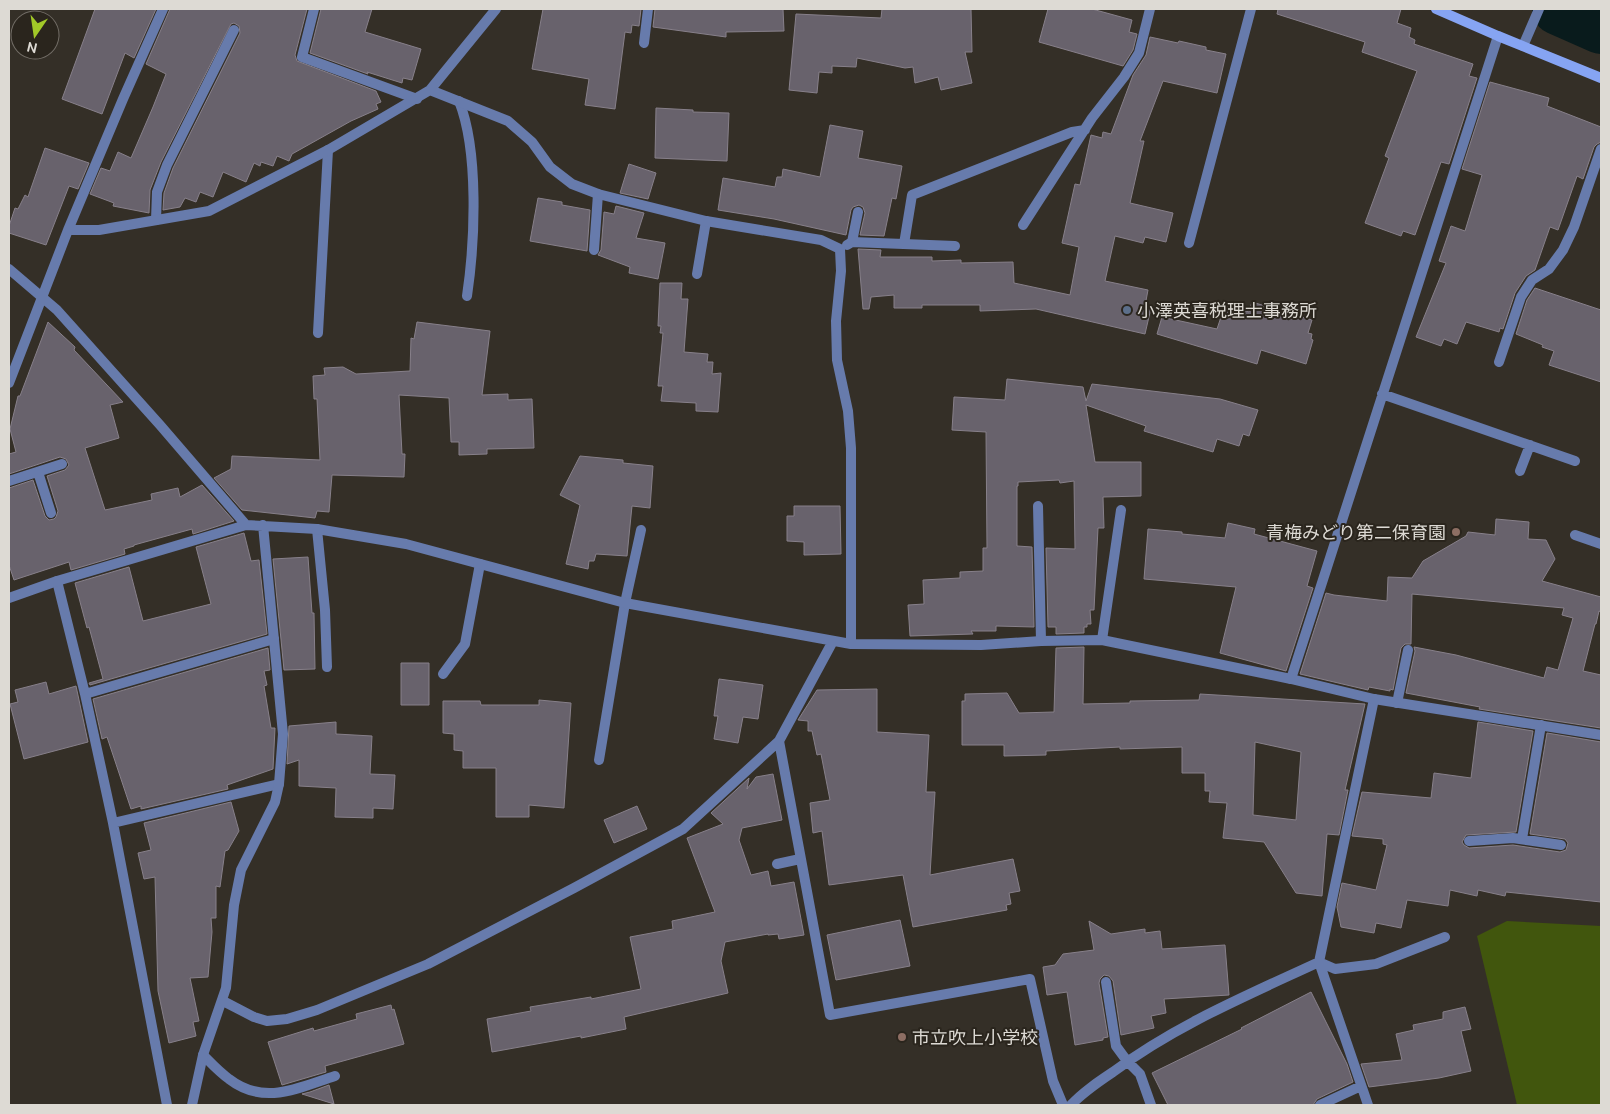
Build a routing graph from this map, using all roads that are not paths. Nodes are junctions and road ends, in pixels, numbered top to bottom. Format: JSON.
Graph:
{"nodes":[{"id":1,"x":164,"y":9,"type":"edge"},
{"id":2,"x":314,"y":9,"type":"edge"},
{"id":3,"x":496,"y":9,"type":"edge"},
{"id":4,"x":648,"y":9,"type":"edge"},
{"id":5,"x":1150,"y":9,"type":"edge"},
{"id":6,"x":1251,"y":9,"type":"edge"},
{"id":7,"x":1436,"y":9,"type":"edge"},
{"id":8,"x":1539,"y":9,"type":"edge"},
{"id":9,"x":234,"y":30,"type":"dead end"},
{"id":10,"x":1498,"y":36,"type":"junction"},
{"id":11,"x":644,"y":44,"type":"dead end"},
{"id":12,"x":1523,"y":46,"type":"junction"},
{"id":13,"x":1601,"y":78,"type":"edge"},
{"id":14,"x":430,"y":90,"type":"junction"},
{"id":15,"x":417,"y":98,"type":"junction"},
{"id":16,"x":458,"y":101,"type":"junction"},
{"id":17,"x":1085,"y":130,"type":"junction"},
{"id":18,"x":1601,"y":149,"type":"edge"},
{"id":19,"x":328,"y":150,"type":"junction"},
{"id":20,"x":598,"y":194,"type":"junction"},
{"id":21,"x":858,"y":212,"type":"dead end"},
{"id":22,"x":156,"y":220,"type":"junction"},
{"id":23,"x":706,"y":221,"type":"junction"},
{"id":24,"x":1023,"y":226,"type":"dead end"},
{"id":25,"x":68,"y":230,"type":"junction"},
{"id":26,"x":852,"y":242,"type":"junction"},
{"id":27,"x":1189,"y":243,"type":"dead end"},
{"id":28,"x":904,"y":244,"type":"junction"},
{"id":29,"x":955,"y":246,"type":"dead end"},
{"id":30,"x":594,"y":250,"type":"dead end"},
{"id":31,"x":840,"y":250,"type":"junction"},
{"id":32,"x":9,"y":269,"type":"edge"},
{"id":33,"x":697,"y":274,"type":"dead end"},
{"id":34,"x":41,"y":296,"type":"junction"},
{"id":35,"x":467,"y":296,"type":"dead end"},
{"id":36,"x":318,"y":332,"type":"dead end"},
{"id":37,"x":1499,"y":362,"type":"dead end"},
{"id":38,"x":9,"y":383,"type":"edge"},
{"id":39,"x":1382,"y":394,"type":"junction"},
{"id":40,"x":1530,"y":446,"type":"junction"},
{"id":41,"x":1575,"y":462,"type":"dead end"},
{"id":42,"x":62,"y":464,"type":"dead end"},
{"id":43,"x":1520,"y":471,"type":"dead end"},
{"id":44,"x":38,"y":472,"type":"junction"},
{"id":45,"x":9,"y":482,"type":"edge"},
{"id":46,"x":1038,"y":506,"type":"dead end"},
{"id":47,"x":1122,"y":510,"type":"dead end"},
{"id":48,"x":51,"y":513,"type":"dead end"},
{"id":49,"x":246,"y":525,"type":"junction"},
{"id":50,"x":263,"y":525,"type":"junction"},
{"id":51,"x":317,"y":529,"type":"junction"},
{"id":52,"x":641,"y":530,"type":"dead end"},
{"id":53,"x":1575,"y":535,"type":"dead end"},
{"id":54,"x":1601,"y":544,"type":"edge"},
{"id":55,"x":480,"y":564,"type":"junction"},
{"id":56,"x":57,"y":581,"type":"junction"},
{"id":57,"x":9,"y":598,"type":"edge"},
{"id":58,"x":625,"y":603,"type":"junction"},
{"id":59,"x":274,"y":639,"type":"junction"},
{"id":60,"x":834,"y":640,"type":"junction"},
{"id":61,"x":1102,"y":640,"type":"junction"},
{"id":62,"x":1041,"y":641,"type":"junction"},
{"id":63,"x":851,"y":644,"type":"junction"},
{"id":64,"x":1408,"y":650,"type":"dead end"},
{"id":65,"x":327,"y":667,"type":"dead end"},
{"id":66,"x":443,"y":674,"type":"dead end"},
{"id":67,"x":1291,"y":679,"type":"junction"},
{"id":68,"x":85,"y":694,"type":"junction"},
{"id":69,"x":1374,"y":699,"type":"junction"},
{"id":70,"x":1397,"y":703,"type":"junction"},
{"id":71,"x":1541,"y":725,"type":"junction"},
{"id":72,"x":1601,"y":735,"type":"edge"},
{"id":73,"x":779,"y":741,"type":"junction"},
{"id":74,"x":600,"y":760,"type":"dead end"},
{"id":75,"x":279,"y":784,"type":"junction"},
{"id":76,"x":113,"y":824,"type":"junction"},
{"id":77,"x":1522,"y":839,"type":"junction"},
{"id":78,"x":1469,"y":840,"type":"dead end"},
{"id":79,"x":1561,"y":845,"type":"dead end"},
{"id":80,"x":800,"y":859,"type":"junction"},
{"id":81,"x":777,"y":864,"type":"dead end"},
{"id":82,"x":1445,"y":938,"type":"dead end"},
{"id":83,"x":1319,"y":962,"type":"junction"},
{"id":84,"x":1106,"y":982,"type":"dead end"},
{"id":85,"x":223,"y":1001,"type":"junction"},
{"id":86,"x":203,"y":1055,"type":"junction"},
{"id":87,"x":1127,"y":1061,"type":"junction"},
{"id":88,"x":335,"y":1076,"type":"dead end"},
{"id":89,"x":1362,"y":1086,"type":"junction"},
{"id":90,"x":167,"y":1105,"type":"edge"},
{"id":91,"x":192,"y":1105,"type":"edge"},
{"id":92,"x":1063,"y":1105,"type":"edge"},
{"id":93,"x":1071,"y":1105,"type":"edge"},
{"id":94,"x":1151,"y":1105,"type":"edge"},
{"id":95,"x":1320,"y":1105,"type":"edge"},
{"id":96,"x":1368,"y":1105,"type":"edge"}],
"edges":[{"from":1,"to":25,"type":"street"},
{"from":2,"to":15,"type":"street"},
{"from":3,"to":14,"type":"street"},
{"from":4,"to":11,"type":"street"},
{"from":5,"to":17,"type":"street"},
{"from":6,"to":27,"type":"street"},
{"from":7,"to":10,"type":"street"},
{"from":8,"to":12,"type":"street"},
{"from":9,"to":22,"type":"street"},
{"from":10,"to":12,"type":"street"},
{"from":10,"to":39,"type":"street"},
{"from":12,"to":13,"type":"street"},
{"from":14,"to":15,"type":"street"},
{"from":14,"to":16,"type":"street"},
{"from":15,"to":19,"type":"street"},
{"from":16,"to":20,"type":"street"},
{"from":16,"to":35,"type":"street"},
{"from":17,"to":24,"type":"street"},
{"from":17,"to":28,"type":"street"},
{"from":18,"to":37,"type":"street"},
{"from":19,"to":22,"type":"street"},
{"from":19,"to":36,"type":"street"},
{"from":20,"to":23,"type":"street"},
{"from":20,"to":30,"type":"street"},
{"from":21,"to":26,"type":"street"},
{"from":22,"to":25,"type":"street"},
{"from":23,"to":31,"type":"street"},
{"from":23,"to":33,"type":"street"},
{"from":25,"to":34,"type":"street"},
{"from":26,"to":28,"type":"street"},
{"from":26,"to":31,"type":"street"},
{"from":28,"to":29,"type":"street"},
{"from":31,"to":63,"type":"street"},
{"from":32,"to":34,"type":"street"},
{"from":34,"to":38,"type":"street"},
{"from":34,"to":49,"type":"street"},
{"from":39,"to":40,"type":"street"},
{"from":39,"to":67,"type":"street"},
{"from":40,"to":41,"type":"street"},
{"from":40,"to":43,"type":"street"},
{"from":42,"to":44,"type":"street"},
{"from":44,"to":45,"type":"street"},
{"from":44,"to":48,"type":"street"},
{"from":46,"to":62,"type":"street"},
{"from":47,"to":61,"type":"street"},
{"from":49,"to":50,"type":"street"},
{"from":49,"to":56,"type":"street"},
{"from":50,"to":51,"type":"street"},
{"from":50,"to":59,"type":"street"},
{"from":51,"to":55,"type":"street"},
{"from":51,"to":65,"type":"street"},
{"from":52,"to":58,"type":"street"},
{"from":53,"to":54,"type":"street"},
{"from":55,"to":58,"type":"street"},
{"from":55,"to":66,"type":"street"},
{"from":56,"to":57,"type":"street"},
{"from":56,"to":68,"type":"street"},
{"from":58,"to":60,"type":"street"},
{"from":58,"to":74,"type":"street"},
{"from":59,"to":68,"type":"street"},
{"from":59,"to":75,"type":"street"},
{"from":60,"to":63,"type":"street"},
{"from":60,"to":73,"type":"street"},
{"from":61,"to":62,"type":"street"},
{"from":61,"to":67,"type":"street"},
{"from":62,"to":63,"type":"street"},
{"from":64,"to":70,"type":"street"},
{"from":67,"to":69,"type":"street"},
{"from":68,"to":76,"type":"street"},
{"from":69,"to":70,"type":"street"},
{"from":69,"to":83,"type":"street"},
{"from":70,"to":71,"type":"street"},
{"from":71,"to":72,"type":"street"},
{"from":71,"to":77,"type":"street"},
{"from":73,"to":80,"type":"street"},
{"from":73,"to":85,"type":"street"},
{"from":75,"to":76,"type":"street"},
{"from":75,"to":85,"type":"street"},
{"from":76,"to":90,"type":"street"},
{"from":77,"to":78,"type":"street"},
{"from":77,"to":79,"type":"street"},
{"from":80,"to":81,"type":"street"},
{"from":80,"to":92,"type":"street"},
{"from":82,"to":83,"type":"street"},
{"from":83,"to":87,"type":"street"},
{"from":83,"to":89,"type":"street"},
{"from":84,"to":87,"type":"street"},
{"from":85,"to":86,"type":"street"},
{"from":86,"to":88,"type":"street"},
{"from":86,"to":91,"type":"street"},
{"from":87,"to":93,"type":"street"},
{"from":87,"to":94,"type":"street"},
{"from":89,"to":95,"type":"street"},
{"from":89,"to":96,"type":"street"}]}
